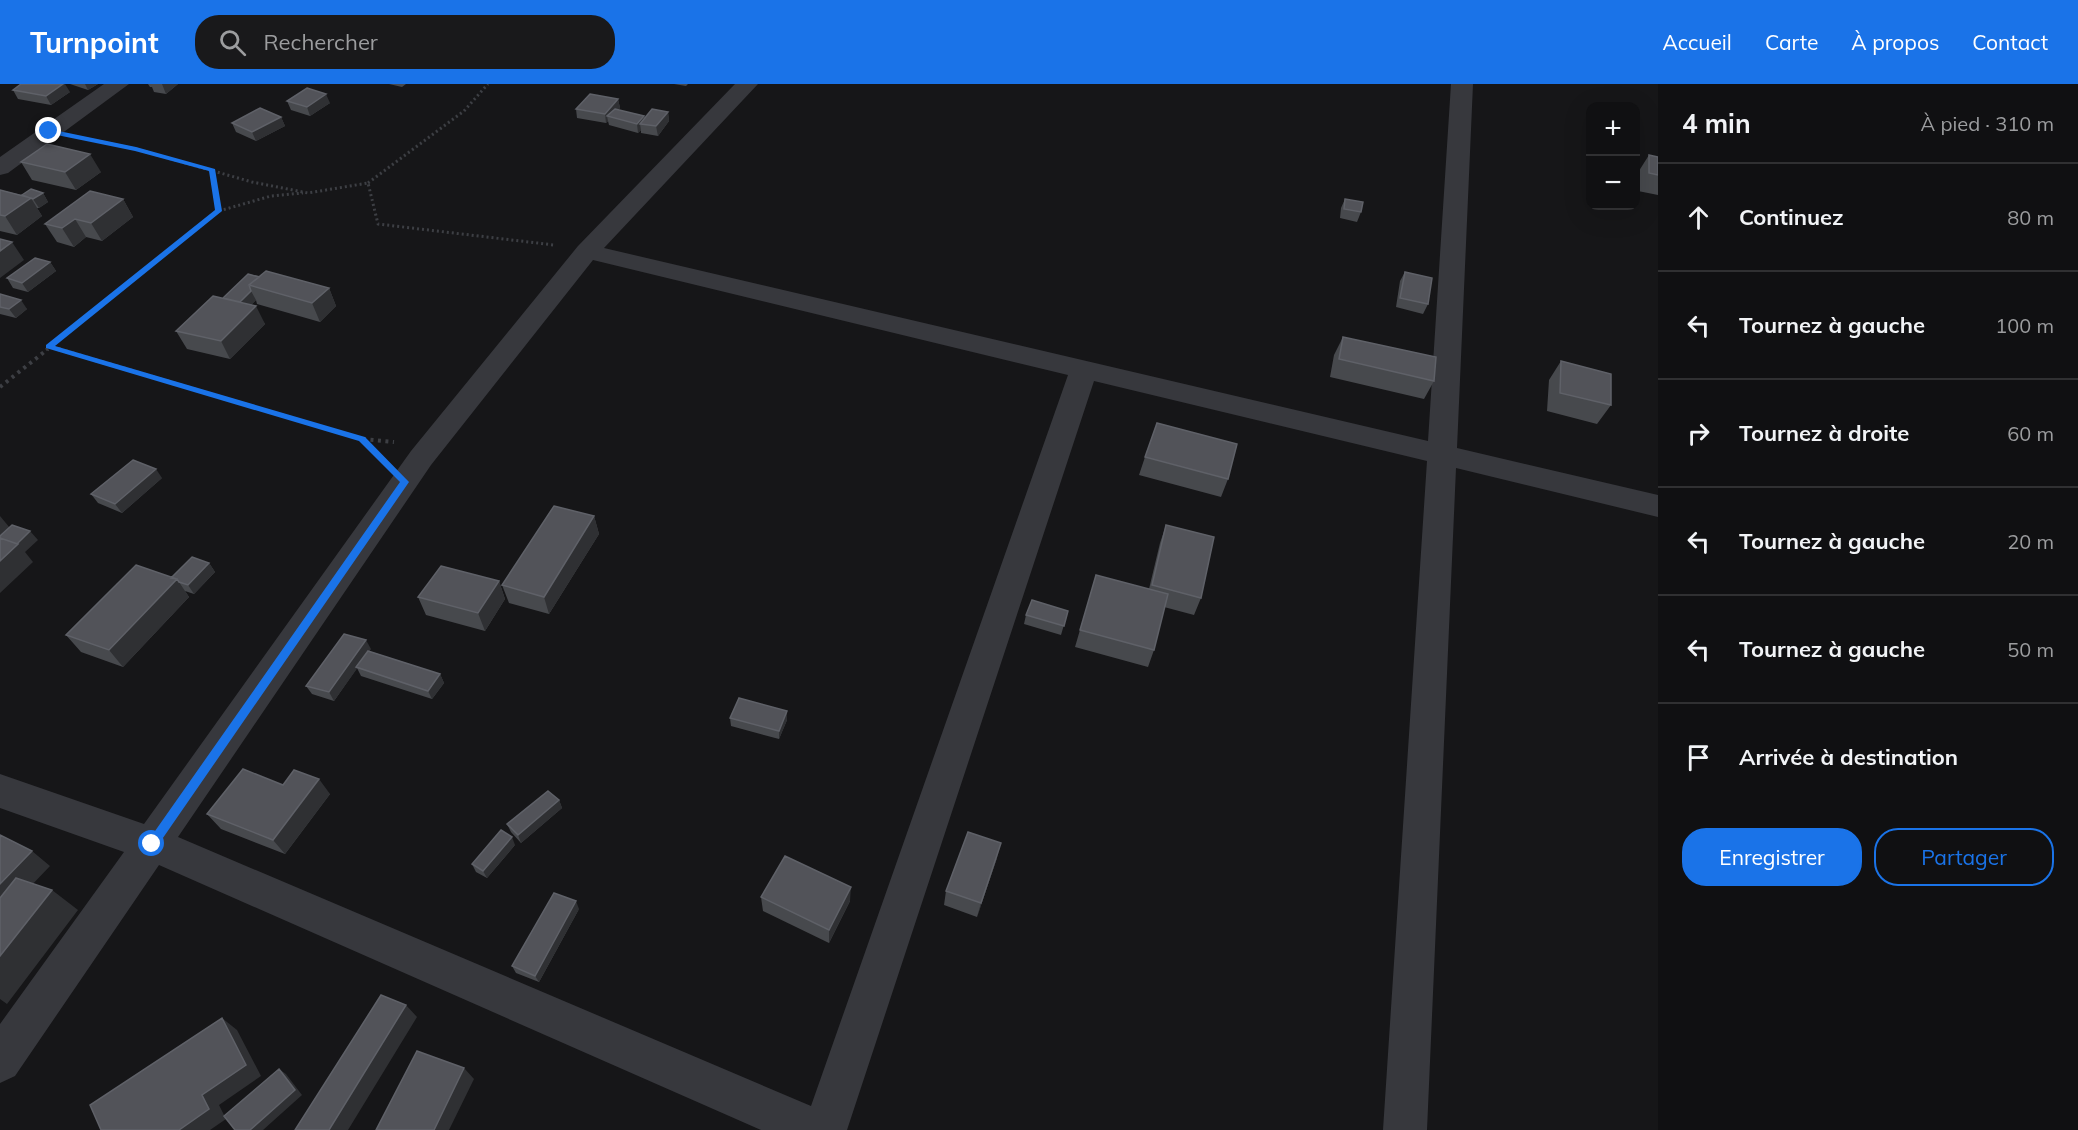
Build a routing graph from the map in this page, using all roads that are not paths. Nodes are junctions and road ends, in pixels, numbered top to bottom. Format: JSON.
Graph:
{"nodes":[{"id":1,"x":118,"y":84,"type":"edge"},
{"id":2,"x":747,"y":84,"type":"edge"},
{"id":3,"x":1462,"y":84,"type":"edge"},
{"id":4,"x":0,"y":168,"type":"edge"},
{"id":5,"x":587,"y":251,"type":"junction"},
{"id":6,"x":1084,"y":369,"type":"junction"},
{"id":7,"x":1442,"y":454,"type":"junction"},
{"id":8,"x":1658,"y":506,"type":"edge"},
{"id":9,"x":0,"y":791,"type":"edge"},
{"id":10,"x":152,"y":844,"type":"junction"},
{"id":11,"x":0,"y":1061,"type":"edge"},
{"id":12,"x":813,"y":1130,"type":"edge"},
{"id":13,"x":825,"y":1130,"type":"edge"},
{"id":14,"x":1405,"y":1130,"type":"edge"}],
"edges":[{"from":1,"to":4,"type":"street"},
{"from":2,"to":5,"type":"street"},
{"from":3,"to":7,"type":"street"},
{"from":5,"to":6,"type":"street"},
{"from":5,"to":10,"type":"street"},
{"from":6,"to":7,"type":"street"},
{"from":6,"to":13,"type":"street"},
{"from":7,"to":8,"type":"street"},
{"from":7,"to":14,"type":"street"},
{"from":9,"to":10,"type":"street"},
{"from":10,"to":11,"type":"street"},
{"from":10,"to":12,"type":"street"}]}
